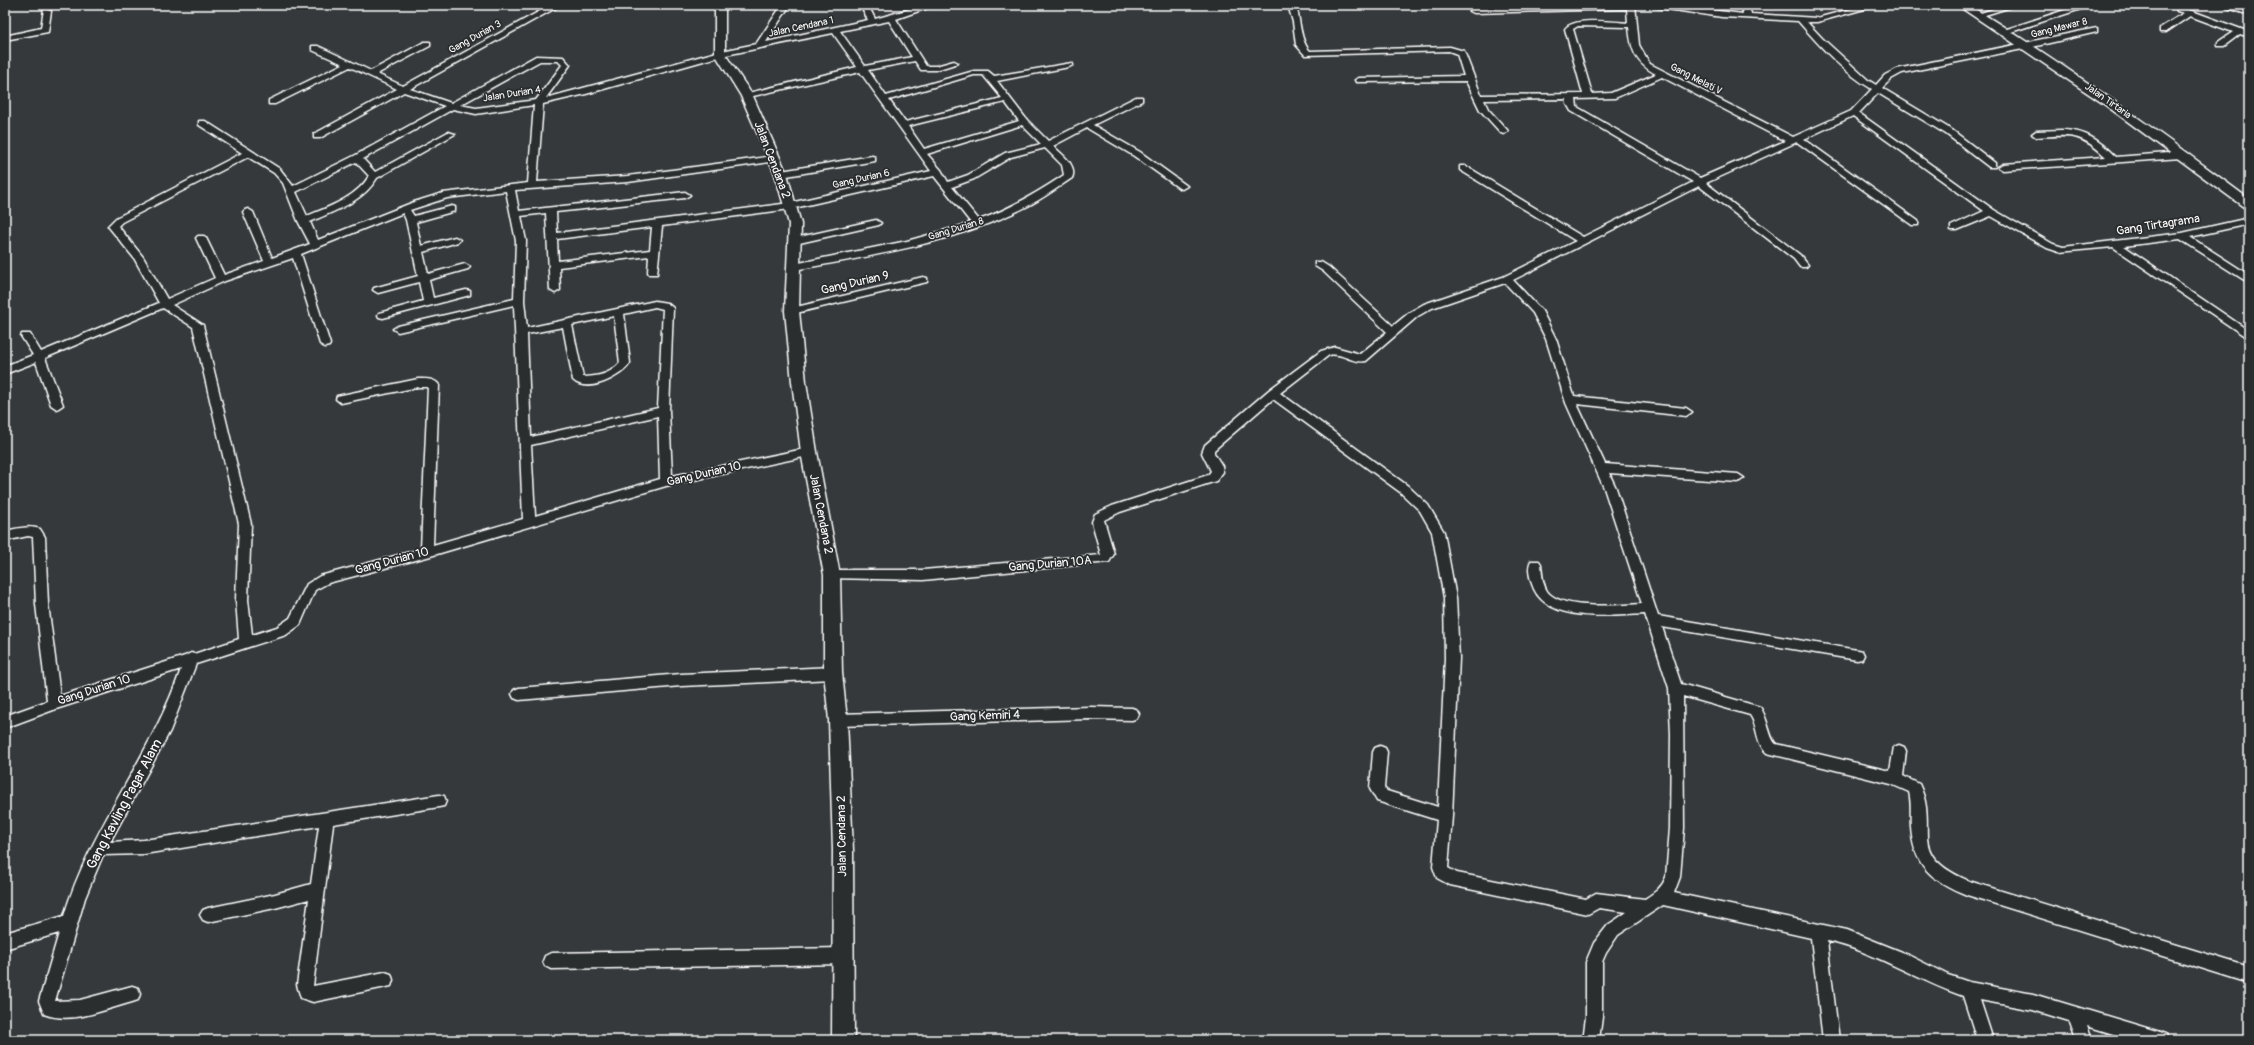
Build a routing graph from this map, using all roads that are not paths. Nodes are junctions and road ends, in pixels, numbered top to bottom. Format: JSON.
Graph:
{"nodes":[{"id":1,"x":557,"y":5,"type":"edge"},
{"id":2,"x":720,"y":5,"type":"edge"},
{"id":3,"x":786,"y":5,"type":"edge"},
{"id":4,"x":864,"y":5,"type":"edge"},
{"id":5,"x":932,"y":5,"type":"edge"},
{"id":6,"x":1292,"y":5,"type":"edge"},
{"id":7,"x":1653,"y":5,"type":"edge"},
{"id":8,"x":1745,"y":5,"type":"edge"},
{"id":9,"x":1874,"y":5,"type":"edge"},
{"id":10,"x":1962,"y":5,"type":"edge"},
{"id":11,"x":2013,"y":5,"type":"edge"},
{"id":12,"x":2185,"y":5,"type":"edge"},
{"id":13,"x":2224,"y":5,"type":"edge"},
{"id":14,"x":1631,"y":6,"type":"edge"},
{"id":15,"x":2083,"y":7,"type":"dead end"},
{"id":16,"x":47,"y":11,"type":"dead end"},
{"id":17,"x":1474,"y":11,"type":"dead end"},
{"id":18,"x":2189,"y":13,"type":"junction"},
{"id":19,"x":2249,"y":13,"type":"edge"},
{"id":20,"x":1979,"y":15,"type":"junction"},
{"id":21,"x":1748,"y":17,"type":"junction"},
{"id":22,"x":892,"y":18,"type":"junction"},
{"id":23,"x":1800,"y":19,"type":"junction"},
{"id":24,"x":873,"y":22,"type":"junction"},
{"id":25,"x":1632,"y":25,"type":"junction"},
{"id":26,"x":835,"y":30,"type":"junction"},
{"id":27,"x":2094,"y":30,"type":"dead end"},
{"id":28,"x":2163,"y":30,"type":"dead end"},
{"id":29,"x":2005,"y":31,"type":"junction"},
{"id":30,"x":2239,"y":31,"type":"junction"},
{"id":31,"x":2249,"y":35,"type":"edge"},
{"id":32,"x":5,"y":38,"type":"edge"},
{"id":33,"x":427,"y":44,"type":"dead end"},
{"id":34,"x":2221,"y":44,"type":"dead end"},
{"id":35,"x":759,"y":46,"type":"junction"},
{"id":36,"x":2028,"y":46,"type":"junction"},
{"id":37,"x":315,"y":48,"type":"dead end"},
{"id":38,"x":720,"y":54,"type":"junction"},
{"id":39,"x":918,"y":58,"type":"junction"},
{"id":40,"x":954,"y":62,"type":"dead end"},
{"id":41,"x":350,"y":64,"type":"junction"},
{"id":42,"x":1069,"y":65,"type":"dead end"},
{"id":43,"x":861,"y":69,"type":"junction"},
{"id":44,"x":373,"y":73,"type":"junction"},
{"id":45,"x":1662,"y":74,"type":"junction"},
{"id":46,"x":1469,"y":78,"type":"junction"},
{"id":47,"x":992,"y":79,"type":"junction"},
{"id":48,"x":1359,"y":80,"type":"dead end"},
{"id":49,"x":1876,"y":88,"type":"junction"},
{"id":50,"x":404,"y":89,"type":"junction"},
{"id":51,"x":747,"y":96,"type":"junction"},
{"id":52,"x":1572,"y":96,"type":"junction"},
{"id":53,"x":1588,"y":96,"type":"junction"},
{"id":54,"x":1477,"y":98,"type":"junction"},
{"id":55,"x":885,"y":99,"type":"junction"},
{"id":56,"x":1006,"y":99,"type":"junction"},
{"id":57,"x":1139,"y":100,"type":"dead end"},
{"id":58,"x":272,"y":102,"type":"dead end"},
{"id":59,"x":539,"y":102,"type":"junction"},
{"id":60,"x":452,"y":106,"type":"junction"},
{"id":61,"x":1854,"y":113,"type":"junction"},
{"id":62,"x":1024,"y":122,"type":"junction"},
{"id":63,"x":202,"y":123,"type":"dead end"},
{"id":64,"x":903,"y":125,"type":"junction"},
{"id":65,"x":1087,"y":125,"type":"junction"},
{"id":66,"x":1504,"y":131,"type":"dead end"},
{"id":67,"x":451,"y":134,"type":"dead end"},
{"id":68,"x":2036,"y":134,"type":"dead end"},
{"id":69,"x":317,"y":136,"type":"dead end"},
{"id":70,"x":1796,"y":140,"type":"junction"},
{"id":71,"x":1047,"y":145,"type":"junction"},
{"id":72,"x":923,"y":152,"type":"junction"},
{"id":73,"x":248,"y":153,"type":"junction"},
{"id":74,"x":2181,"y":155,"type":"junction"},
{"id":75,"x":357,"y":158,"type":"junction"},
{"id":76,"x":774,"y":159,"type":"junction"},
{"id":77,"x":872,"y":159,"type":"dead end"},
{"id":78,"x":2113,"y":159,"type":"junction"},
{"id":79,"x":1992,"y":165,"type":"dead end"},
{"id":80,"x":1463,"y":168,"type":"dead end"},
{"id":81,"x":2003,"y":168,"type":"dead end"},
{"id":82,"x":938,"y":172,"type":"junction"},
{"id":83,"x":780,"y":174,"type":"junction"},
{"id":84,"x":374,"y":176,"type":"junction"},
{"id":85,"x":1700,"y":182,"type":"junction"},
{"id":86,"x":532,"y":185,"type":"junction"},
{"id":87,"x":946,"y":186,"type":"junction"},
{"id":88,"x":1182,"y":186,"type":"dead end"},
{"id":89,"x":510,"y":188,"type":"junction"},
{"id":90,"x":290,"y":191,"type":"junction"},
{"id":91,"x":685,"y":195,"type":"dead end"},
{"id":92,"x":2249,"y":205,"type":"edge"},
{"id":93,"x":790,"y":206,"type":"junction"},
{"id":94,"x":404,"y":209,"type":"junction"},
{"id":95,"x":452,"y":210,"type":"dead end"},
{"id":96,"x":551,"y":211,"type":"junction"},
{"id":97,"x":248,"y":212,"type":"dead end"},
{"id":98,"x":1991,"y":212,"type":"junction"},
{"id":99,"x":515,"y":214,"type":"junction"},
{"id":100,"x":411,"y":220,"type":"junction"},
{"id":101,"x":303,"y":221,"type":"junction"},
{"id":102,"x":2249,"y":221,"type":"edge"},
{"id":103,"x":876,"y":222,"type":"dead end"},
{"id":104,"x":657,"y":223,"type":"junction"},
{"id":105,"x":1915,"y":223,"type":"dead end"},
{"id":106,"x":977,"y":224,"type":"junction"},
{"id":107,"x":1954,"y":228,"type":"dead end"},
{"id":108,"x":2182,"y":236,"type":"junction"},
{"id":109,"x":552,"y":237,"type":"junction"},
{"id":110,"x":201,"y":238,"type":"dead end"},
{"id":111,"x":455,"y":240,"type":"dead end"},
{"id":112,"x":795,"y":241,"type":"junction"},
{"id":113,"x":1582,"y":241,"type":"junction"},
{"id":114,"x":2116,"y":245,"type":"junction"},
{"id":115,"x":316,"y":246,"type":"junction"},
{"id":116,"x":417,"y":250,"type":"junction"},
{"id":117,"x":654,"y":252,"type":"junction"},
{"id":118,"x":296,"y":253,"type":"junction"},
{"id":119,"x":269,"y":262,"type":"junction"},
{"id":120,"x":1318,"y":264,"type":"dead end"},
{"id":121,"x":554,"y":265,"type":"junction"},
{"id":122,"x":1804,"y":266,"type":"dead end"},
{"id":123,"x":465,"y":267,"type":"dead end"},
{"id":124,"x":794,"y":268,"type":"junction"},
{"id":125,"x":653,"y":272,"type":"dead end"},
{"id":126,"x":221,"y":279,"type":"junction"},
{"id":127,"x":422,"y":279,"type":"junction"},
{"id":128,"x":1507,"y":279,"type":"junction"},
{"id":129,"x":923,"y":280,"type":"dead end"},
{"id":130,"x":2249,"y":280,"type":"edge"},
{"id":131,"x":378,"y":290,"type":"dead end"},
{"id":132,"x":555,"y":290,"type":"dead end"},
{"id":133,"x":466,"y":293,"type":"dead end"},
{"id":134,"x":519,"y":301,"type":"junction"},
{"id":135,"x":429,"y":302,"type":"junction"},
{"id":136,"x":165,"y":304,"type":"junction"},
{"id":137,"x":618,"y":311,"type":"junction"},
{"id":138,"x":792,"y":311,"type":"junction"},
{"id":139,"x":383,"y":315,"type":"dead end"},
{"id":140,"x":567,"y":323,"type":"junction"},
{"id":141,"x":398,"y":329,"type":"dead end"},
{"id":142,"x":1392,"y":331,"type":"junction"},
{"id":143,"x":522,"y":332,"type":"junction"},
{"id":144,"x":26,"y":336,"type":"dead end"},
{"id":145,"x":2249,"y":336,"type":"edge"},
{"id":146,"x":325,"y":344,"type":"dead end"},
{"id":147,"x":40,"y":358,"type":"junction"},
{"id":148,"x":5,"y":370,"type":"edge"},
{"id":149,"x":1272,"y":393,"type":"junction"},
{"id":150,"x":340,"y":399,"type":"dead end"},
{"id":151,"x":1570,"y":399,"type":"junction"},
{"id":152,"x":57,"y":405,"type":"dead end"},
{"id":153,"x":663,"y":411,"type":"junction"},
{"id":154,"x":1686,"y":412,"type":"dead end"},
{"id":155,"x":526,"y":442,"type":"junction"},
{"id":156,"x":808,"y":452,"type":"junction"},
{"id":157,"x":1601,"y":468,"type":"junction"},
{"id":158,"x":1738,"y":478,"type":"dead end"},
{"id":159,"x":666,"y":482,"type":"junction"},
{"id":160,"x":529,"y":521,"type":"junction"},
{"id":161,"x":5,"y":536,"type":"edge"},
{"id":162,"x":426,"y":552,"type":"junction"},
{"id":163,"x":1535,"y":564,"type":"dead end"},
{"id":164,"x":832,"y":575,"type":"junction"},
{"id":165,"x":1651,"y":615,"type":"junction"},
{"id":166,"x":246,"y":643,"type":"junction"},
{"id":167,"x":1857,"y":655,"type":"dead end"},
{"id":168,"x":192,"y":658,"type":"junction"},
{"id":169,"x":833,"y":673,"type":"junction"},
{"id":170,"x":1676,"y":688,"type":"junction"},
{"id":171,"x":519,"y":694,"type":"dead end"},
{"id":172,"x":54,"y":704,"type":"junction"},
{"id":173,"x":1132,"y":714,"type":"dead end"},
{"id":174,"x":838,"y":720,"type":"junction"},
{"id":175,"x":5,"y":722,"type":"edge"},
{"id":176,"x":1899,"y":751,"type":"dead end"},
{"id":177,"x":1380,"y":752,"type":"dead end"},
{"id":178,"x":1894,"y":778,"type":"junction"},
{"id":179,"x":439,"y":801,"type":"dead end"},
{"id":180,"x":1445,"y":816,"type":"junction"},
{"id":181,"x":327,"y":818,"type":"junction"},
{"id":182,"x":98,"y":848,"type":"junction"},
{"id":183,"x":318,"y":889,"type":"junction"},
{"id":184,"x":1661,"y":897,"type":"junction"},
{"id":185,"x":1647,"y":906,"type":"junction"},
{"id":186,"x":208,"y":915,"type":"dead end"},
{"id":187,"x":70,"y":922,"type":"junction"},
{"id":188,"x":1818,"y":931,"type":"junction"},
{"id":189,"x":5,"y":941,"type":"edge"},
{"id":190,"x":843,"y":956,"type":"junction"},
{"id":191,"x":551,"y":961,"type":"dead end"},
{"id":192,"x":2249,"y":975,"type":"edge"},
{"id":193,"x":385,"y":980,"type":"dead end"},
{"id":194,"x":1970,"y":990,"type":"junction"},
{"id":195,"x":132,"y":994,"type":"dead end"},
{"id":196,"x":2075,"y":1014,"type":"junction"},
{"id":197,"x":843,"y":1040,"type":"edge"},
{"id":198,"x":1591,"y":1040,"type":"edge"},
{"id":199,"x":1830,"y":1040,"type":"edge"},
{"id":200,"x":1985,"y":1040,"type":"edge"},
{"id":201,"x":2084,"y":1040,"type":"edge"},
{"id":202,"x":2160,"y":1040,"type":"edge"}],
"edges":[{"from":1,"to":50,"type":"street","name":"Gang Durian 3"},
{"from":2,"to":38,"type":"street"},
{"from":3,"to":35,"type":"street"},
{"from":4,"to":24,"type":"street"},
{"from":5,"to":22,"type":"street","name":"Jalan Cendana 1"},
{"from":6,"to":46,"type":"street"},
{"from":7,"to":21,"type":"street"},
{"from":8,"to":21,"type":"street"},
{"from":9,"to":23,"type":"street"},
{"from":10,"to":20,"type":"street","name":"Jalan Tirtaria"},
{"from":11,"to":20,"type":"street"},
{"from":12,"to":18,"type":"street"},
{"from":13,"to":19,"type":"street"},
{"from":14,"to":17,"type":"street"},
{"from":14,"to":25,"type":"street","name":"Gang Melati V"},
{"from":15,"to":29,"type":"street"},
{"from":16,"to":32,"type":"street"},
{"from":18,"to":28,"type":"street"},
{"from":18,"to":30,"type":"street"},
{"from":20,"to":29,"type":"street","name":"Jalan Tirtaria"},
{"from":21,"to":23,"type":"street"},
{"from":22,"to":24,"type":"street","name":"Jalan Cendana 1"},
{"from":22,"to":39,"type":"street"},
{"from":23,"to":49,"type":"street"},
{"from":24,"to":26,"type":"street","name":"Jalan Cendana 1"},
{"from":25,"to":45,"type":"street","name":"Gang Melati V"},
{"from":25,"to":53,"type":"street"},
{"from":26,"to":35,"type":"street","name":"Jalan Cendana 1"},
{"from":26,"to":43,"type":"street"},
{"from":27,"to":36,"type":"street","name":"Gang Mawar 8"},
{"from":29,"to":36,"type":"street","name":"Jalan Tirtaria"},
{"from":30,"to":31,"type":"street"},
{"from":30,"to":34,"type":"street"},
{"from":33,"to":44,"type":"street"},
{"from":35,"to":38,"type":"street","name":"Jalan Cendana 1"},
{"from":36,"to":49,"type":"street","name":"Gang Mawar 8"},
{"from":36,"to":74,"type":"street","name":"Jalan Tirtaria"},
{"from":37,"to":41,"type":"street","name":"Jalan Durian 4"},
{"from":38,"to":51,"type":"street","name":"Jalan Cendana 2"},
{"from":38,"to":59,"type":"street","name":"Jalan Durian 4"},
{"from":39,"to":40,"type":"street"},
{"from":39,"to":43,"type":"street"},
{"from":41,"to":44,"type":"street","name":"Jalan Durian 4"},
{"from":41,"to":58,"type":"street"},
{"from":42,"to":47,"type":"street"},
{"from":43,"to":51,"type":"street"},
{"from":43,"to":55,"type":"street"},
{"from":44,"to":50,"type":"street","name":"Jalan Durian 4"},
{"from":45,"to":53,"type":"street"},
{"from":45,"to":70,"type":"street","name":"Gang Melati V"},
{"from":46,"to":48,"type":"street"},
{"from":46,"to":54,"type":"street"},
{"from":47,"to":55,"type":"street"},
{"from":47,"to":56,"type":"street"},
{"from":49,"to":61,"type":"street","name":"Gang Mawar 8"},
{"from":49,"to":79,"type":"street"},
{"from":50,"to":60,"type":"street","name":"Jalan Durian 4"},
{"from":50,"to":69,"type":"street","name":"Gang Durian 3"},
{"from":51,"to":76,"type":"street","name":"Jalan Cendana 2"},
{"from":52,"to":53,"type":"street"},
{"from":52,"to":54,"type":"street"},
{"from":52,"to":85,"type":"street"},
{"from":54,"to":66,"type":"street"},
{"from":55,"to":64,"type":"street"},
{"from":56,"to":62,"type":"street"},
{"from":56,"to":64,"type":"street"},
{"from":57,"to":65,"type":"street"},
{"from":59,"to":60,"type":"street","name":"Jalan Durian 4"},
{"from":59,"to":60,"type":"street"},
{"from":59,"to":86,"type":"street"},
{"from":60,"to":75,"type":"street"},
{"from":61,"to":70,"type":"street"},
{"from":61,"to":98,"type":"street","name":"Gang Tirtagrama"},
{"from":62,"to":71,"type":"street"},
{"from":62,"to":72,"type":"street"},
{"from":63,"to":73,"type":"street"},
{"from":64,"to":72,"type":"street"},
{"from":65,"to":71,"type":"street"},
{"from":65,"to":88,"type":"street"},
{"from":67,"to":84,"type":"street"},
{"from":68,"to":78,"type":"street"},
{"from":70,"to":85,"type":"street"},
{"from":70,"to":105,"type":"street","name":"Gang Melati V"},
{"from":71,"to":87,"type":"street"},
{"from":71,"to":106,"type":"street","name":"Gang Durian 8"},
{"from":72,"to":82,"type":"street"},
{"from":73,"to":90,"type":"street"},
{"from":73,"to":136,"type":"street"},
{"from":74,"to":78,"type":"street"},
{"from":74,"to":92,"type":"street","name":"Jalan Tirtaria"},
{"from":75,"to":84,"type":"street"},
{"from":75,"to":90,"type":"street"},
{"from":76,"to":83,"type":"street","name":"Jalan Cendana 2"},
{"from":76,"to":86,"type":"street"},
{"from":77,"to":83,"type":"street"},
{"from":78,"to":81,"type":"street"},
{"from":80,"to":113,"type":"street"},
{"from":82,"to":87,"type":"street"},
{"from":82,"to":93,"type":"street","name":"Gang Durian 6"},
{"from":83,"to":93,"type":"street","name":"Jalan Cendana 2"},
{"from":84,"to":101,"type":"street"},
{"from":85,"to":113,"type":"street"},
{"from":85,"to":122,"type":"street"},
{"from":86,"to":89,"type":"street"},
{"from":87,"to":106,"type":"street"},
{"from":89,"to":94,"type":"street"},
{"from":89,"to":99,"type":"street"},
{"from":90,"to":101,"type":"street"},
{"from":91,"to":96,"type":"street"},
{"from":93,"to":104,"type":"street","name":"Gang Durian 6"},
{"from":93,"to":112,"type":"street","name":"Jalan Cendana 2"},
{"from":94,"to":100,"type":"street"},
{"from":94,"to":115,"type":"street"},
{"from":95,"to":100,"type":"street"},
{"from":96,"to":99,"type":"street"},
{"from":96,"to":109,"type":"street"},
{"from":97,"to":119,"type":"street"},
{"from":98,"to":107,"type":"street"},
{"from":98,"to":114,"type":"street","name":"Gang Tirtagrama"},
{"from":99,"to":134,"type":"street"},
{"from":100,"to":116,"type":"street"},
{"from":101,"to":115,"type":"street"},
{"from":102,"to":108,"type":"street","name":"Gang Tirtagrama"},
{"from":103,"to":112,"type":"street"},
{"from":104,"to":109,"type":"street","name":"Gang Durian 6"},
{"from":104,"to":117,"type":"street"},
{"from":106,"to":124,"type":"street","name":"Gang Durian 8"},
{"from":108,"to":114,"type":"street","name":"Gang Tirtagrama"},
{"from":108,"to":130,"type":"street"},
{"from":109,"to":121,"type":"street"},
{"from":110,"to":126,"type":"street"},
{"from":111,"to":116,"type":"street"},
{"from":112,"to":124,"type":"street","name":"Jalan Cendana 2"},
{"from":113,"to":128,"type":"street"},
{"from":114,"to":145,"type":"street"},
{"from":115,"to":118,"type":"street"},
{"from":116,"to":127,"type":"street"},
{"from":117,"to":121,"type":"street"},
{"from":117,"to":125,"type":"street"},
{"from":118,"to":119,"type":"street"},
{"from":118,"to":146,"type":"street"},
{"from":119,"to":126,"type":"street"},
{"from":120,"to":142,"type":"street"},
{"from":121,"to":132,"type":"street"},
{"from":123,"to":127,"type":"street"},
{"from":124,"to":138,"type":"street","name":"Jalan Cendana 2"},
{"from":126,"to":136,"type":"street"},
{"from":127,"to":131,"type":"street"},
{"from":127,"to":135,"type":"street"},
{"from":128,"to":142,"type":"street"},
{"from":128,"to":151,"type":"street"},
{"from":129,"to":138,"type":"street","name":"Gang Durian 9"},
{"from":133,"to":135,"type":"street"},
{"from":134,"to":141,"type":"street"},
{"from":134,"to":143,"type":"street"},
{"from":135,"to":139,"type":"street"},
{"from":136,"to":147,"type":"street"},
{"from":136,"to":166,"type":"street"},
{"from":137,"to":140,"type":"street"},
{"from":137,"to":140,"type":"street"},
{"from":137,"to":153,"type":"street"},
{"from":138,"to":156,"type":"street","name":"Jalan Cendana 2"},
{"from":140,"to":143,"type":"street"},
{"from":142,"to":149,"type":"street"},
{"from":143,"to":155,"type":"street"},
{"from":144,"to":147,"type":"street"},
{"from":147,"to":148,"type":"street"},
{"from":147,"to":152,"type":"street"},
{"from":149,"to":164,"type":"street","name":"Gang Durian 10A"},
{"from":149,"to":180,"type":"street"},
{"from":150,"to":162,"type":"street"},
{"from":151,"to":154,"type":"street"},
{"from":151,"to":157,"type":"street"},
{"from":153,"to":155,"type":"street"},
{"from":153,"to":159,"type":"street"},
{"from":155,"to":160,"type":"street"},
{"from":156,"to":159,"type":"street","name":"Gang Durian 10"},
{"from":156,"to":164,"type":"street","name":"Jalan Cendana 2"},
{"from":157,"to":158,"type":"street"},
{"from":157,"to":165,"type":"street"},
{"from":159,"to":160,"type":"street","name":"Gang Durian 10"},
{"from":160,"to":162,"type":"street","name":"Gang Durian 10"},
{"from":161,"to":172,"type":"street"},
{"from":162,"to":166,"type":"street","name":"Gang Durian 10"},
{"from":163,"to":165,"type":"street"},
{"from":164,"to":169,"type":"street","name":"Jalan Cendana 2"},
{"from":165,"to":167,"type":"street"},
{"from":165,"to":170,"type":"street"},
{"from":166,"to":168,"type":"street","name":"Gang Durian 10"},
{"from":168,"to":172,"type":"street","name":"Gang Durian 10"},
{"from":168,"to":182,"type":"street","name":"Gang Kavling Pagar Alam"},
{"from":169,"to":171,"type":"street"},
{"from":169,"to":174,"type":"street","name":"Jalan Cendana 2"},
{"from":170,"to":178,"type":"street"},
{"from":170,"to":184,"type":"street"},
{"from":172,"to":175,"type":"street","name":"Gang Durian 10"},
{"from":173,"to":174,"type":"street","name":"Gang Kemiri 4"},
{"from":174,"to":190,"type":"street","name":"Jalan Cendana 2"},
{"from":176,"to":178,"type":"street"},
{"from":177,"to":180,"type":"street"},
{"from":178,"to":192,"type":"street"},
{"from":179,"to":181,"type":"street"},
{"from":180,"to":185,"type":"street"},
{"from":181,"to":182,"type":"street"},
{"from":181,"to":183,"type":"street"},
{"from":182,"to":187,"type":"street","name":"Gang Kavling Pagar Alam"},
{"from":183,"to":186,"type":"street"},
{"from":183,"to":193,"type":"street"},
{"from":184,"to":185,"type":"street"},
{"from":184,"to":188,"type":"street"},
{"from":185,"to":198,"type":"street"},
{"from":187,"to":189,"type":"street"},
{"from":187,"to":195,"type":"street","name":"Gang Kavling Pagar Alam"},
{"from":188,"to":194,"type":"street"},
{"from":188,"to":199,"type":"street"},
{"from":190,"to":191,"type":"street"},
{"from":190,"to":197,"type":"street","name":"Jalan Cendana 2"},
{"from":194,"to":196,"type":"street"},
{"from":194,"to":200,"type":"street"},
{"from":196,"to":201,"type":"street"},
{"from":196,"to":202,"type":"street"}]}
